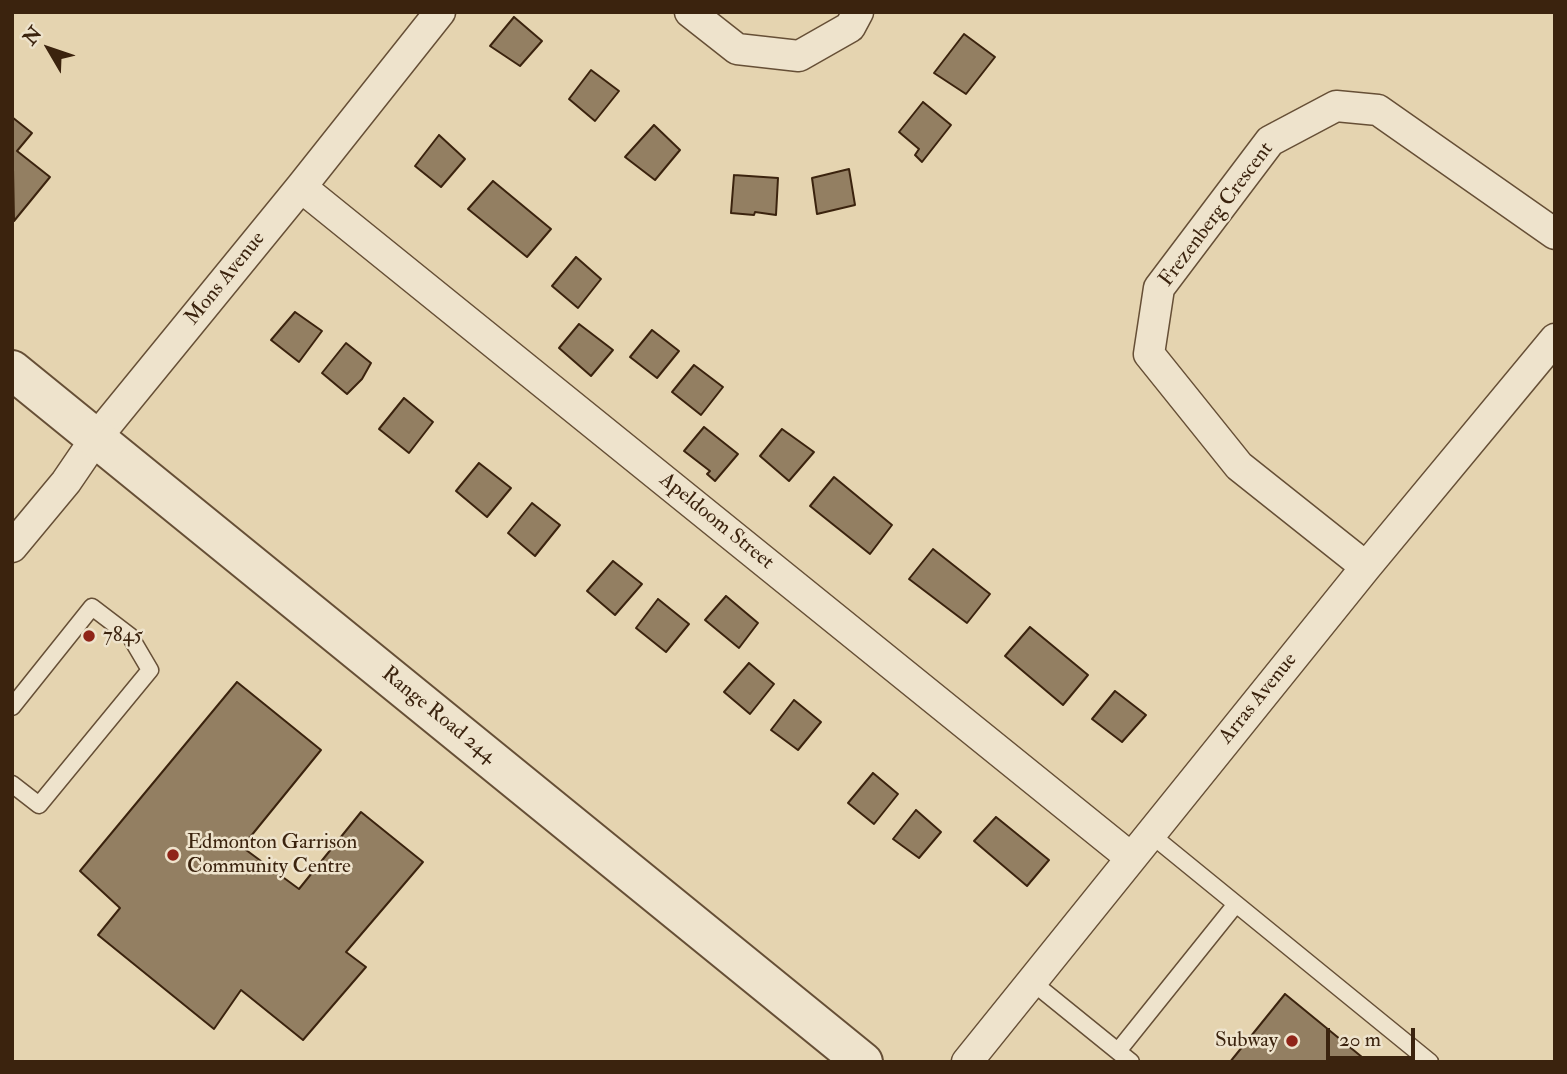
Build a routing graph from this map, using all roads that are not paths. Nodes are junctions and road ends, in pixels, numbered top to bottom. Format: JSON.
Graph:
{"nodes":[{"id":1,"x":440,"y":12,"type":"edge"},
{"id":2,"x":690,"y":12,"type":"edge"},
{"id":3,"x":858,"y":12,"type":"edge"},
{"id":4,"x":301,"y":187,"type":"junction"},
{"id":5,"x":1555,"y":234,"type":"edge"},
{"id":6,"x":1555,"y":339,"type":"edge"},
{"id":7,"x":12,"y":370,"type":"edge"},
{"id":8,"x":96,"y":438,"type":"junction"},
{"id":9,"x":12,"y":547,"type":"edge"},
{"id":10,"x":1366,"y":567,"type":"junction"},
{"id":11,"x":12,"y":707,"type":"edge"},
{"id":12,"x":12,"y":784,"type":"edge"},
{"id":13,"x":1150,"y":833,"type":"junction"},
{"id":14,"x":1130,"y":857,"type":"junction"},
{"id":15,"x":1236,"y":904,"type":"junction"},
{"id":16,"x":1031,"y":981,"type":"junction"},
{"id":17,"x":1118,"y":1051,"type":"junction"},
{"id":18,"x":863,"y":1062,"type":"edge"},
{"id":19,"x":967,"y":1062,"type":"edge"},
{"id":20,"x":1131,"y":1062,"type":"edge"},
{"id":21,"x":1430,"y":1062,"type":"edge"}],
"edges":[{"from":1,"to":4,"type":"street","name":"Mons Avenue"},
{"from":2,"to":3,"type":"street"},
{"from":4,"to":8,"type":"street","name":"Mons Avenue"},
{"from":4,"to":14,"type":"street","name":"Apeldoom Street"},
{"from":5,"to":10,"type":"street","name":"Frezenberg Crescent"},
{"from":6,"to":10,"type":"street","name":"Arras Avenue"},
{"from":7,"to":8,"type":"street","name":"Range Road 244"},
{"from":8,"to":9,"type":"street","name":"Mons Avenue"},
{"from":8,"to":18,"type":"street","name":"Range Road 244"},
{"from":10,"to":13,"type":"street","name":"Arras Avenue"},
{"from":11,"to":12,"type":"lane"},
{"from":13,"to":14,"type":"street","name":"Arras Avenue"},
{"from":13,"to":15,"type":"lane"},
{"from":14,"to":16,"type":"street","name":"Arras Avenue"},
{"from":15,"to":17,"type":"lane"},
{"from":15,"to":21,"type":"lane"},
{"from":16,"to":17,"type":"lane"},
{"from":16,"to":19,"type":"street","name":"Arras Avenue"},
{"from":17,"to":20,"type":"lane"}]}
